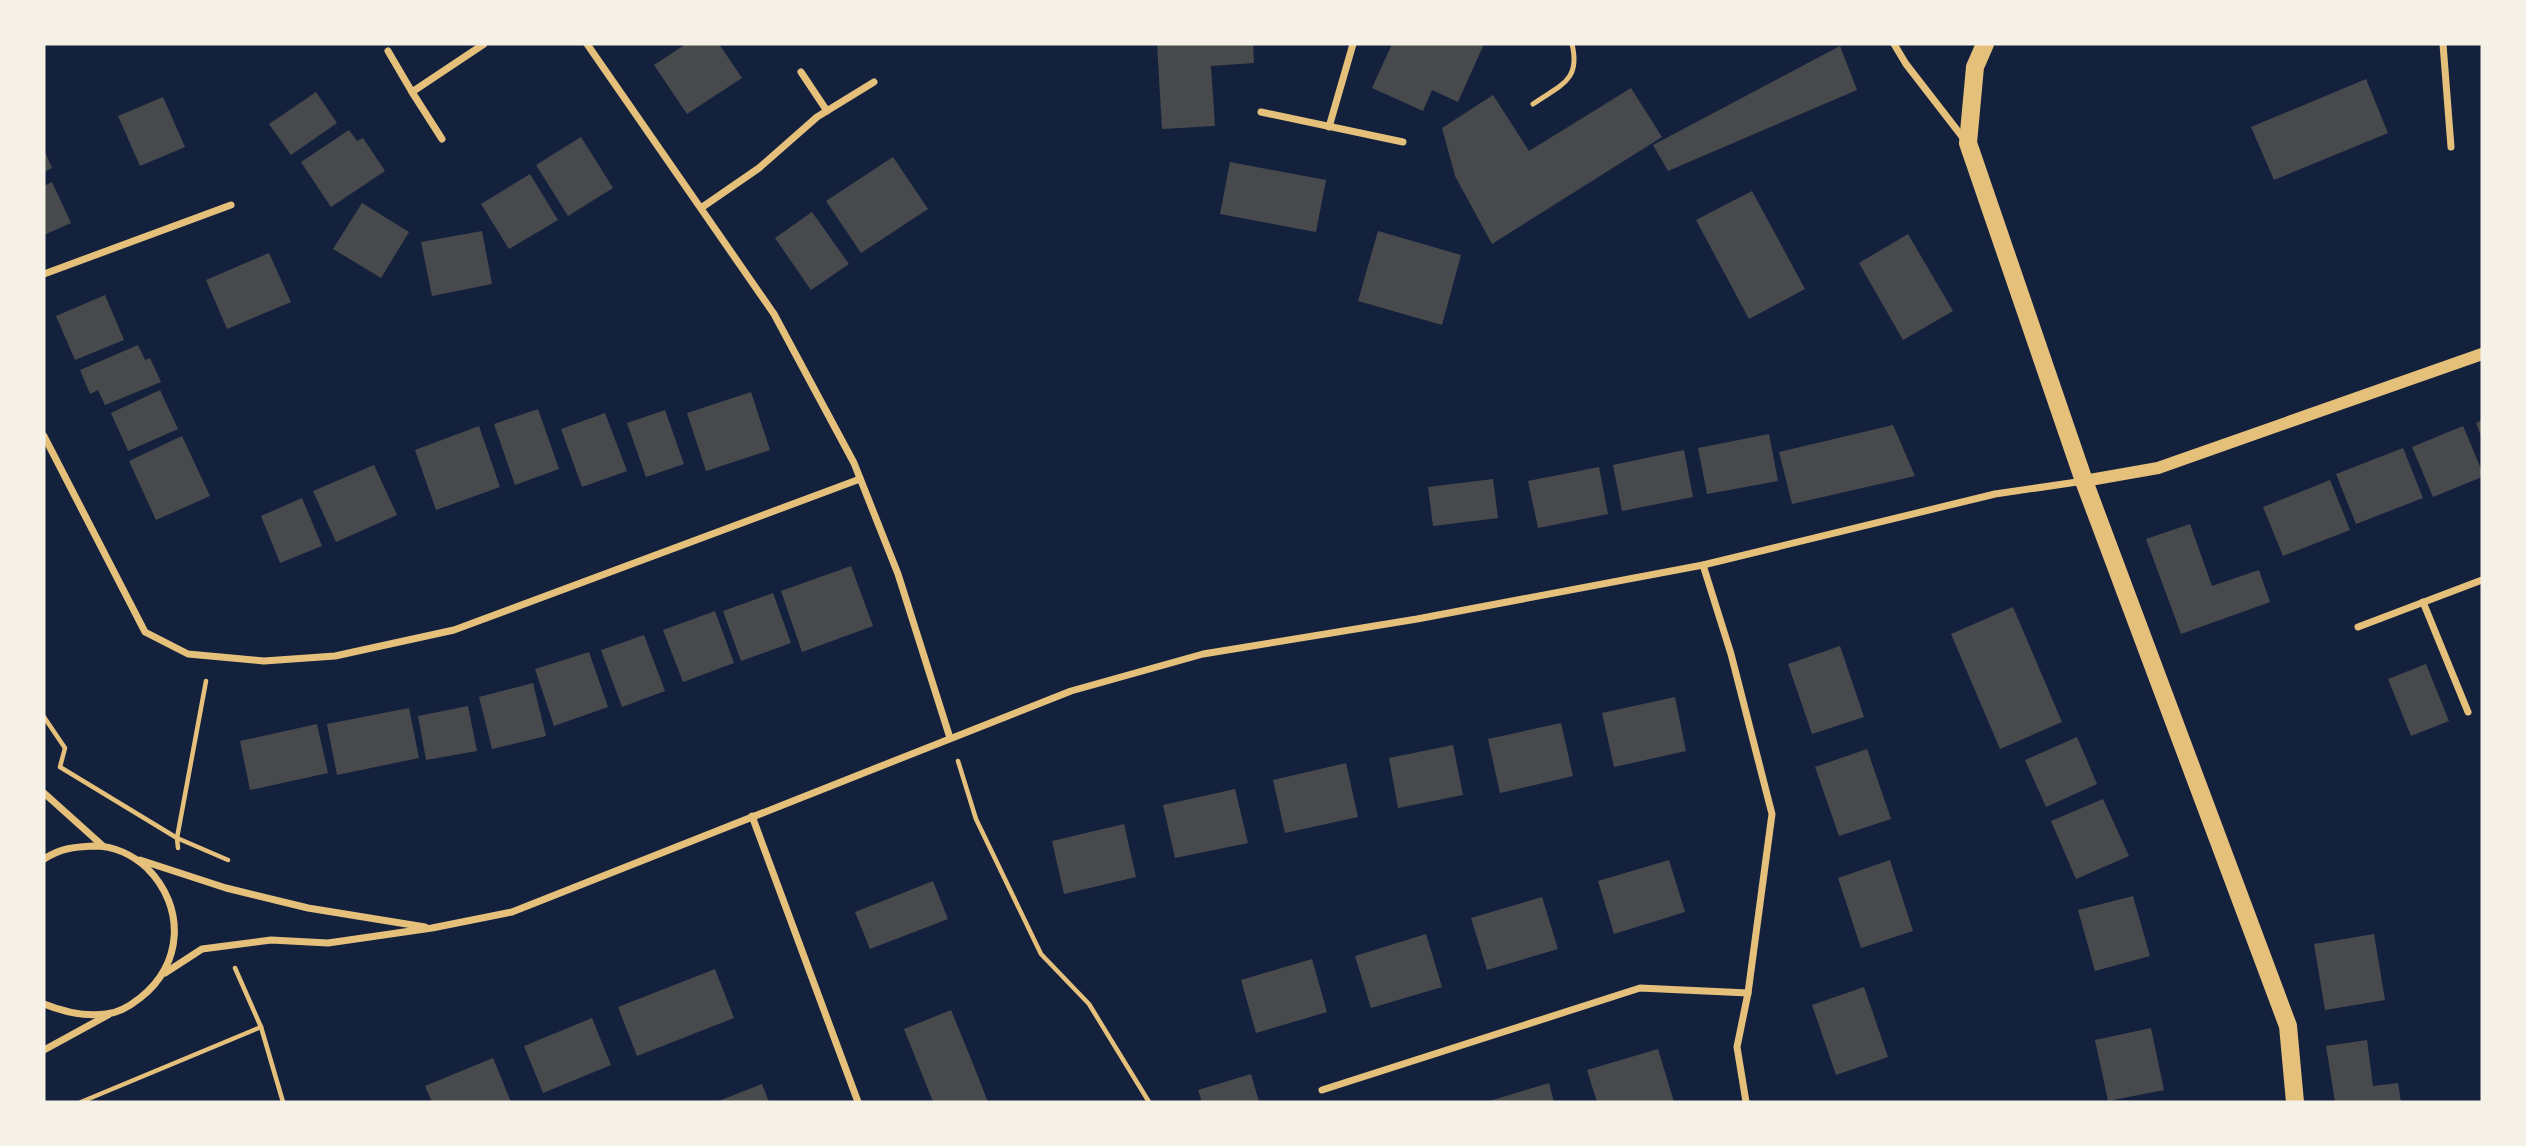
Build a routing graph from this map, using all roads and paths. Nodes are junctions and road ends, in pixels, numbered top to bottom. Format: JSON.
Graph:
{"nodes":[{"id":1,"x":484,"y":44,"type":"edge"},
{"id":2,"x":587,"y":44,"type":"edge"},
{"id":3,"x":1353,"y":44,"type":"edge"},
{"id":4,"x":1572,"y":44,"type":"edge"},
{"id":5,"x":1894,"y":44,"type":"edge"},
{"id":6,"x":1985,"y":44,"type":"edge"},
{"id":7,"x":2443,"y":44,"type":"edge"},
{"id":8,"x":388,"y":51,"type":"dead end"},
{"id":9,"x":801,"y":72,"type":"dead end"},
{"id":10,"x":874,"y":82,"type":"dead end"},
{"id":11,"x":412,"y":92,"type":"junction"},
{"id":12,"x":1533,"y":104,"type":"dead end"},
{"id":13,"x":827,"y":111,"type":"junction"},
{"id":14,"x":1261,"y":112,"type":"dead end"},
{"id":15,"x":1329,"y":127,"type":"junction"},
{"id":16,"x":442,"y":139,"type":"dead end"},
{"id":17,"x":1402,"y":142,"type":"dead end"},
{"id":18,"x":1968,"y":143,"type":"junction"},
{"id":19,"x":2451,"y":146,"type":"dead end"},
{"id":20,"x":231,"y":205,"type":"dead end"},
{"id":21,"x":701,"y":208,"type":"junction"},
{"id":22,"x":44,"y":274,"type":"edge"},
{"id":23,"x":2482,"y":354,"type":"edge"},
{"id":24,"x":44,"y":436,"type":"edge"},
{"id":25,"x":860,"y":479,"type":"junction"},
{"id":26,"x":2084,"y":481,"type":"junction"},
{"id":27,"x":1703,"y":565,"type":"junction"},
{"id":28,"x":2482,"y":580,"type":"edge"},
{"id":29,"x":2423,"y":602,"type":"junction"},
{"id":30,"x":2358,"y":627,"type":"dead end"},
{"id":31,"x":211,"y":656,"type":"junction"},
{"id":32,"x":2468,"y":712,"type":"dead end"},
{"id":33,"x":44,"y":717,"type":"edge"},
{"id":34,"x":950,"y":738,"type":"junction"},
{"id":35,"x":44,"y":793,"type":"edge"},
{"id":36,"x":752,"y":816,"type":"junction"},
{"id":37,"x":177,"y":838,"type":"junction"},
{"id":38,"x":103,"y":846,"type":"junction"},
{"id":39,"x":44,"y":859,"type":"edge"},
{"id":40,"x":138,"y":860,"type":"junction"},
{"id":41,"x":180,"y":873,"type":"junction"},
{"id":42,"x":226,"y":888,"type":"junction"},
{"id":43,"x":432,"y":928,"type":"junction"},
{"id":44,"x":226,"y":946,"type":"junction"},
{"id":45,"x":165,"y":973,"type":"junction"},
{"id":46,"x":1748,"y":993,"type":"junction"},
{"id":47,"x":44,"y":1004,"type":"edge"},
{"id":48,"x":108,"y":1014,"type":"junction"},
{"id":49,"x":261,"y":1027,"type":"junction"},
{"id":50,"x":44,"y":1050,"type":"edge"},
{"id":51,"x":1322,"y":1090,"type":"dead end"},
{"id":52,"x":81,"y":1102,"type":"edge"},
{"id":53,"x":283,"y":1102,"type":"edge"},
{"id":54,"x":858,"y":1102,"type":"edge"},
{"id":55,"x":1149,"y":1102,"type":"edge"},
{"id":56,"x":1746,"y":1102,"type":"edge"},
{"id":57,"x":2295,"y":1102,"type":"edge"}],
"edges":[{"from":1,"to":11,"type":"street"},
{"from":2,"to":21,"type":"street"},
{"from":3,"to":15,"type":"street"},
{"from":4,"to":12,"type":"lane"},
{"from":5,"to":18,"type":"street"},
{"from":6,"to":18,"type":"main road"},
{"from":7,"to":19,"type":"street"},
{"from":8,"to":11,"type":"street"},
{"from":9,"to":13,"type":"street"},
{"from":10,"to":13,"type":"street"},
{"from":11,"to":16,"type":"street"},
{"from":13,"to":21,"type":"street"},
{"from":14,"to":15,"type":"street"},
{"from":15,"to":17,"type":"street"},
{"from":18,"to":26,"type":"main road"},
{"from":20,"to":22,"type":"street"},
{"from":21,"to":25,"type":"street"},
{"from":23,"to":26,"type":"street"},
{"from":24,"to":31,"type":"street"},
{"from":25,"to":31,"type":"street"},
{"from":25,"to":34,"type":"street"},
{"from":26,"to":27,"type":"street"},
{"from":26,"to":57,"type":"main road"},
{"from":27,"to":34,"type":"street"},
{"from":27,"to":46,"type":"street"},
{"from":28,"to":29,"type":"street"},
{"from":29,"to":30,"type":"street"},
{"from":29,"to":32,"type":"street"},
{"from":31,"to":37,"type":"path"},
{"from":33,"to":37,"type":"path"},
{"from":34,"to":36,"type":"street"},
{"from":34,"to":55,"type":"path"},
{"from":35,"to":38,"type":"street"},
{"from":36,"to":43,"type":"street"},
{"from":36,"to":54,"type":"street"},
{"from":37,"to":41,"type":"path"},
{"from":37,"to":42,"type":"path"},
{"from":38,"to":39,"type":"street"},
{"from":38,"to":40,"type":"street"},
{"from":40,"to":41,"type":"street"},
{"from":40,"to":45,"type":"street"},
{"from":41,"to":42,"type":"street"},
{"from":42,"to":43,"type":"street"},
{"from":43,"to":44,"type":"street"},
{"from":44,"to":45,"type":"street"},
{"from":44,"to":49,"type":"path"},
{"from":45,"to":48,"type":"street"},
{"from":46,"to":51,"type":"street"},
{"from":46,"to":56,"type":"street"},
{"from":47,"to":48,"type":"street"},
{"from":48,"to":50,"type":"street"},
{"from":49,"to":52,"type":"path"},
{"from":49,"to":53,"type":"path"}]}
